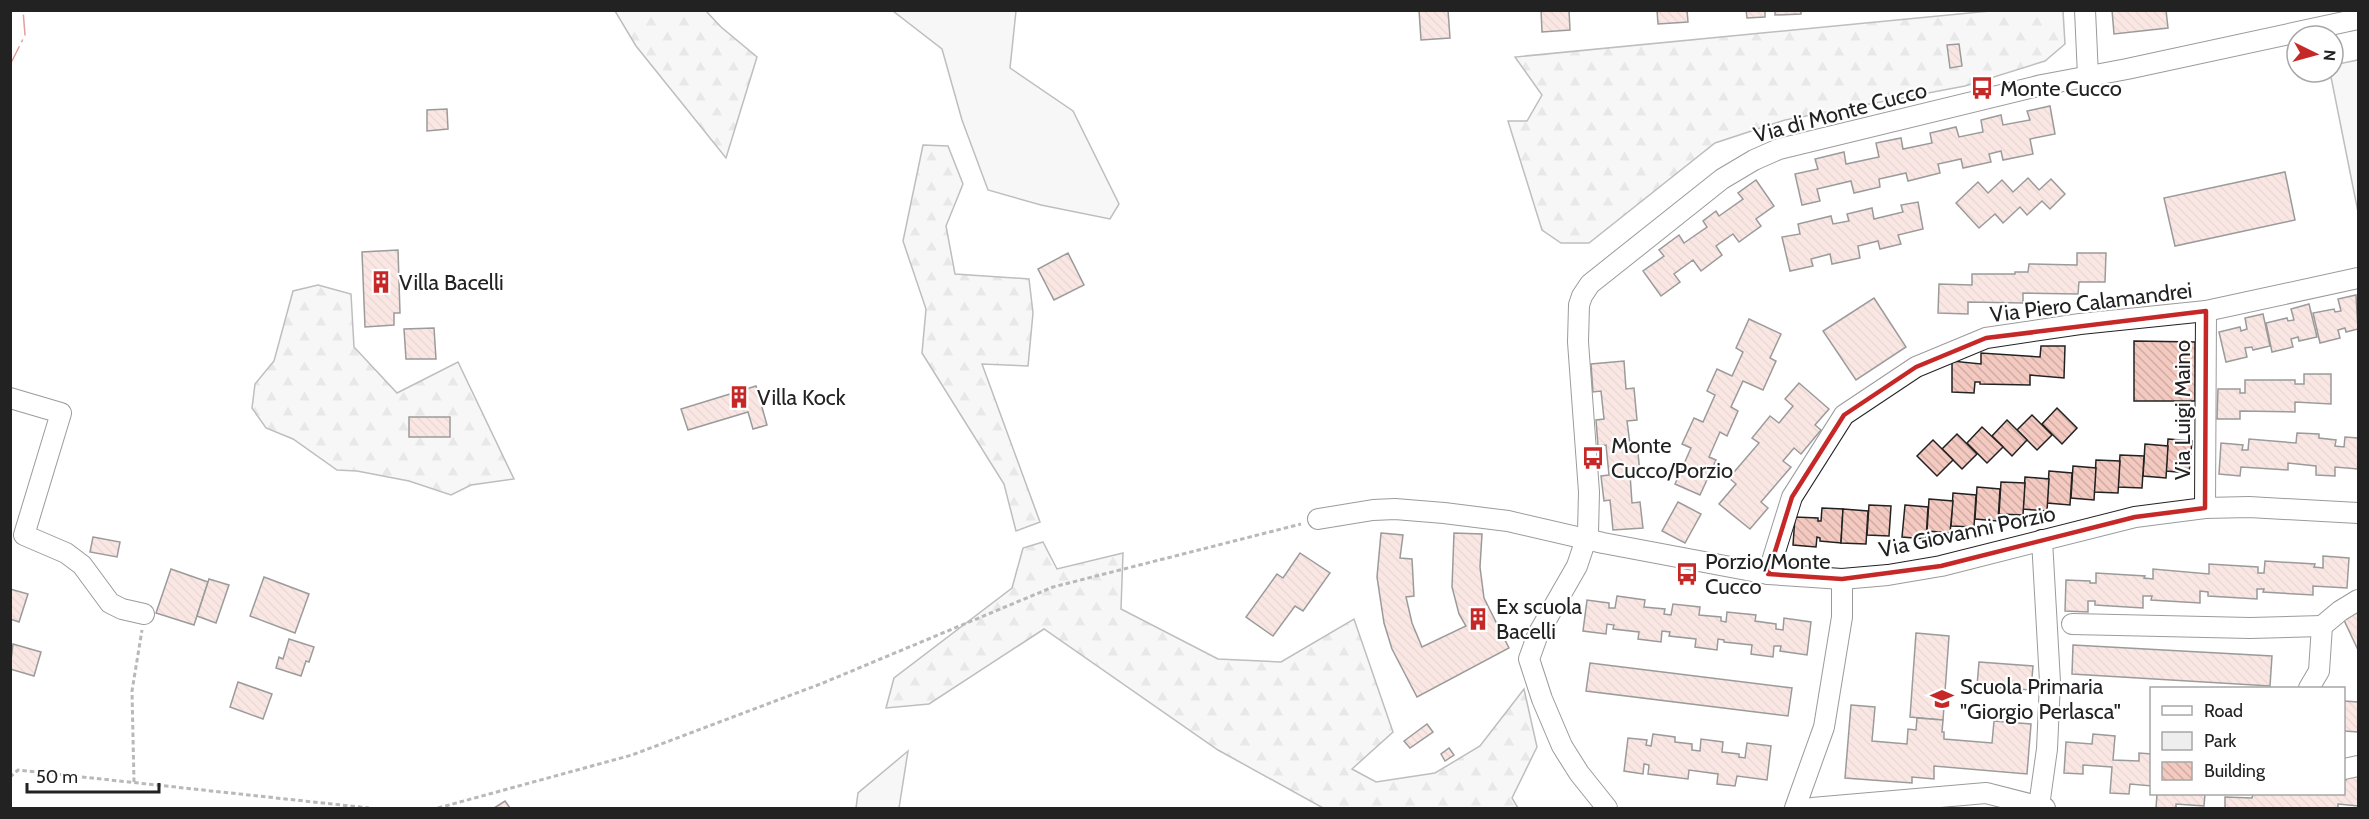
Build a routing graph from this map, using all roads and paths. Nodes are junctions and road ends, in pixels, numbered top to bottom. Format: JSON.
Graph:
{"nodes":[{"id":1,"x":2085,"y":10,"type":"edge"},
{"id":2,"x":2358,"y":19,"type":"edge"},
{"id":3,"x":2088,"y":76,"type":"junction"},
{"id":4,"x":2358,"y":278,"type":"edge"},
{"id":5,"x":2206,"y":311,"type":"junction"},
{"id":6,"x":10,"y":398,"type":"edge"},
{"id":7,"x":2205,"y":508,"type":"junction"},
{"id":8,"x":2358,"y":513,"type":"edge"},
{"id":9,"x":1322,"y":518,"type":"joint"},
{"id":10,"x":1586,"y":540,"type":"junction"},
{"id":11,"x":2042,"y":540,"type":"junction"},
{"id":12,"x":1768,"y":574,"type":"junction"},
{"id":13,"x":1842,"y":579,"type":"junction"},
{"id":14,"x":2358,"y":600,"type":"edge"},
{"id":15,"x":144,"y":614,"type":"joint"},
{"id":16,"x":2072,"y":624,"type":"dead end"},
{"id":17,"x":2322,"y":626,"type":"junction"},
{"id":18,"x":2310,"y":687,"type":"edge"},
{"id":19,"x":10,"y":777,"type":"edge"},
{"id":20,"x":134,"y":783,"type":"junction"},
{"id":21,"x":2042,"y":807,"type":"edge"},
{"id":22,"x":369,"y":808,"type":"edge"},
{"id":23,"x":438,"y":808,"type":"edge"},
{"id":24,"x":1607,"y":808,"type":"edge"},
{"id":25,"x":1796,"y":808,"type":"edge"},
{"id":26,"x":1812,"y":808,"type":"edge"}],
"edges":[{"from":1,"to":3,"type":"street"},
{"from":2,"to":3,"type":"street","name":"Via di Monte Cucco"},
{"from":3,"to":10,"type":"street","name":"Via di Monte Cucco"},
{"from":4,"to":5,"type":"street","name":"Via Piero Calamandrei"},
{"from":5,"to":7,"type":"street","name":"Via Luigi Maino"},
{"from":5,"to":12,"type":"street","name":"Via Piero Calamandrei"},
{"from":6,"to":15,"type":"street"},
{"from":7,"to":8,"type":"street","name":"Via Giovanni Porzio"},
{"from":7,"to":11,"type":"street","name":"Via Giovanni Porzio"},
{"from":9,"to":10,"type":"street","name":"Via Giovanni Porzio"},
{"from":9,"to":23,"type":"path"},
{"from":10,"to":12,"type":"street","name":"Via Giovanni Porzio"},
{"from":10,"to":24,"type":"street","name":"Via di Monte Cucco"},
{"from":11,"to":13,"type":"street","name":"Via Giovanni Porzio"},
{"from":11,"to":21,"type":"street"},
{"from":12,"to":13,"type":"street","name":"Via Giovanni Porzio"},
{"from":13,"to":25,"type":"street"},
{"from":14,"to":17,"type":"street"},
{"from":15,"to":20,"type":"path"},
{"from":16,"to":17,"type":"street"},
{"from":17,"to":18,"type":"street"},
{"from":19,"to":20,"type":"path"},
{"from":20,"to":22,"type":"path"},
{"from":21,"to":26,"type":"street"}]}
